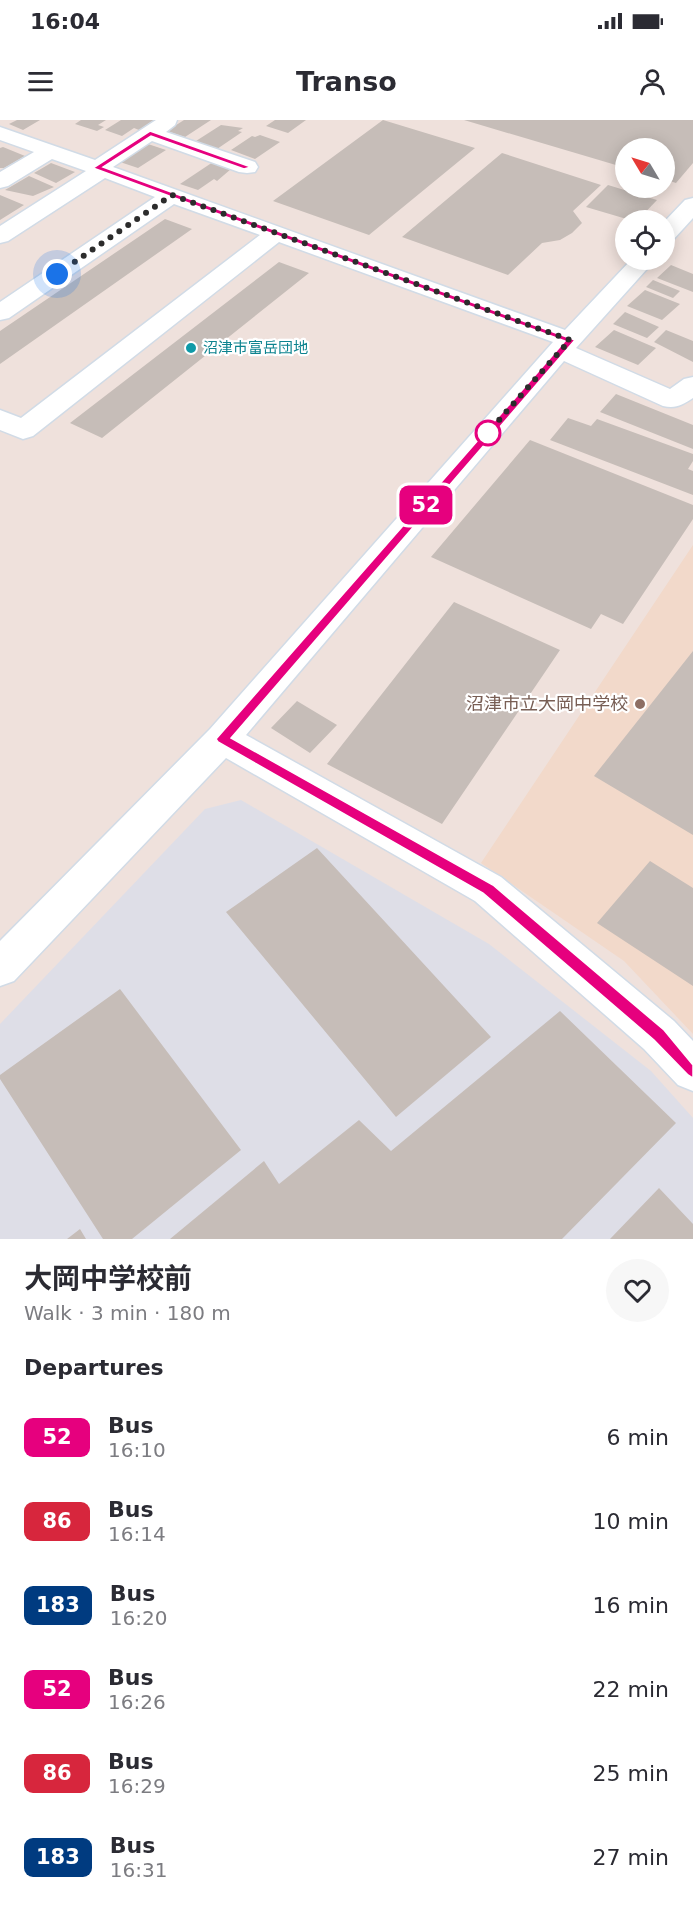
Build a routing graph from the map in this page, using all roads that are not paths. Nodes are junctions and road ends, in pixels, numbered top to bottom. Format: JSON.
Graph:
{"nodes":[{"id":1,"x":170,"y":120,"type":"edge"},
{"id":2,"x":0,"y":133,"type":"edge"},
{"id":3,"x":150,"y":133,"type":"junction"},
{"id":4,"x":51,"y":151,"type":"junction"},
{"id":5,"x":247,"y":167,"type":"dead end"},
{"id":6,"x":100,"y":169,"type":"junction"},
{"id":7,"x":0,"y":181,"type":"edge"},
{"id":8,"x":172,"y":195,"type":"junction"},
{"id":9,"x":693,"y":205,"type":"edge"},
{"id":10,"x":675,"y":224,"type":"edge"},
{"id":11,"x":277,"y":233,"type":"junction"},
{"id":12,"x":0,"y":236,"type":"edge"},
{"id":13,"x":634,"y":270,"type":"edge"},
{"id":14,"x":0,"y":313,"type":"edge"},
{"id":15,"x":565,"y":345,"type":"junction"},
{"id":16,"x":686,"y":398,"type":"edge"},
{"id":17,"x":0,"y":418,"type":"edge"},
{"id":18,"x":222,"y":739,"type":"junction"},
{"id":19,"x":0,"y":968,"type":"edge"},
{"id":20,"x":693,"y":1070,"type":"edge"}],
"edges":[{"from":1,"to":3,"type":"street"},
{"from":2,"to":4,"type":"street"},
{"from":3,"to":5,"type":"street"},
{"from":3,"to":6,"type":"street"},
{"from":4,"to":6,"type":"street"},
{"from":4,"to":7,"type":"street"},
{"from":6,"to":8,"type":"street"},
{"from":6,"to":12,"type":"street"},
{"from":8,"to":11,"type":"street"},
{"from":8,"to":14,"type":"street"},
{"from":9,"to":10,"type":"street"},
{"from":11,"to":15,"type":"street"},
{"from":11,"to":17,"type":"street"},
{"from":13,"to":15,"type":"street"},
{"from":15,"to":16,"type":"street"},
{"from":15,"to":18,"type":"street"},
{"from":18,"to":19,"type":"street"},
{"from":18,"to":20,"type":"street"}]}
